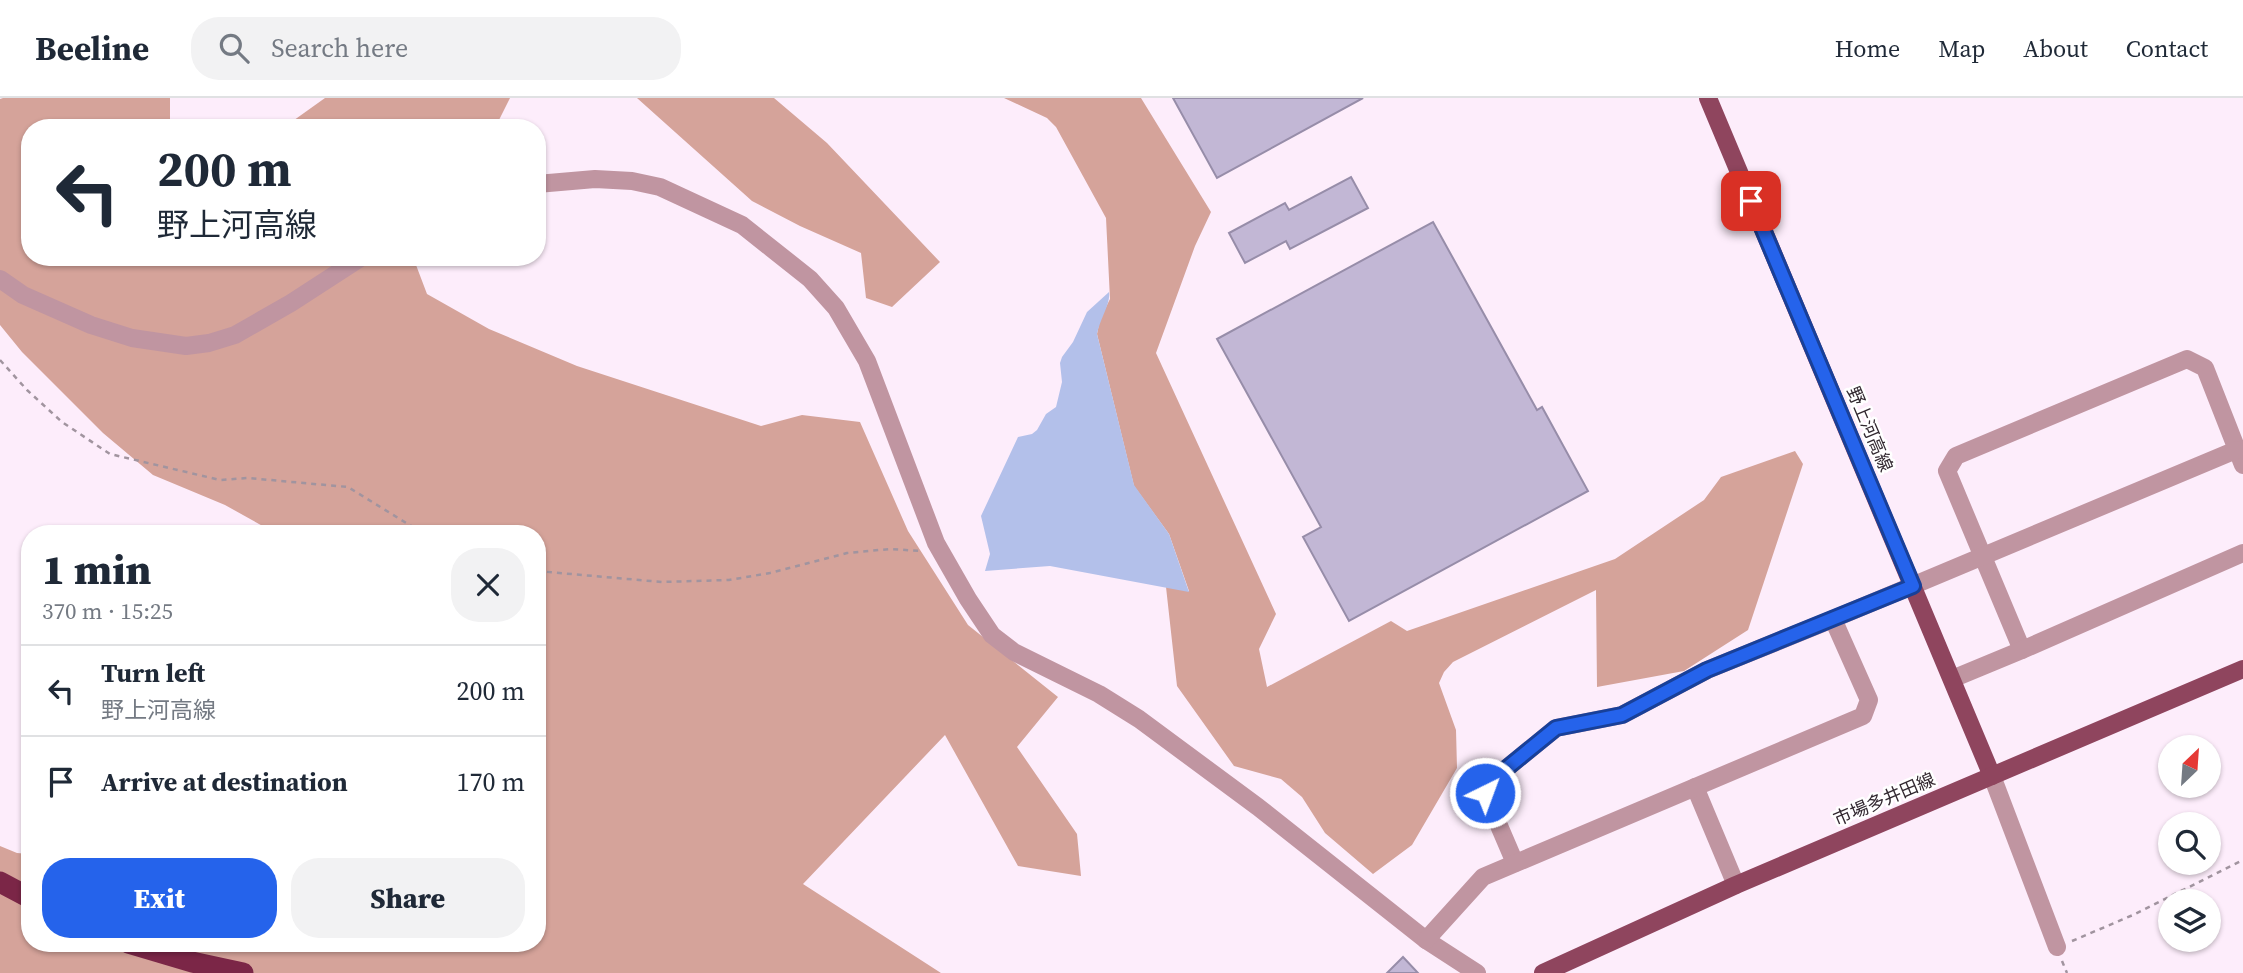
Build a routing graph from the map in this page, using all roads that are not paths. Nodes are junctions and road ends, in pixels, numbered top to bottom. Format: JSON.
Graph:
{"nodes":[{"id":1,"x":1708,"y":98,"type":"edge"},
{"id":2,"x":546,"y":183,"type":"edge"},
{"id":3,"x":348,"y":266,"type":"edge"},
{"id":4,"x":0,"y":279,"type":"edge"},
{"id":5,"x":2240,"y":458,"type":"edge"},
{"id":6,"x":2243,"y":553,"type":"edge"},
{"id":7,"x":1983,"y":556,"type":"junction"},
{"id":8,"x":1913,"y":586,"type":"junction"},
{"id":9,"x":1833,"y":619,"type":"junction"},
{"id":10,"x":2022,"y":650,"type":"junction"},
{"id":11,"x":2243,"y":668,"type":"edge"},
{"id":12,"x":1952,"y":679,"type":"junction"},
{"id":13,"x":1992,"y":776,"type":"junction"},
{"id":14,"x":1695,"y":787,"type":"junction"},
{"id":15,"x":1515,"y":863,"type":"junction"},
{"id":16,"x":0,"y":882,"type":"edge"},
{"id":17,"x":1736,"y":885,"type":"junction"},
{"id":18,"x":21,"y":893,"type":"edge"},
{"id":19,"x":1426,"y":940,"type":"junction"},
{"id":20,"x":2057,"y":947,"type":"road end"},
{"id":21,"x":158,"y":952,"type":"edge"},
{"id":22,"x":243,"y":973,"type":"edge"},
{"id":23,"x":1477,"y":973,"type":"edge"},
{"id":24,"x":1543,"y":973,"type":"edge"}],
"edges":[{"from":1,"to":8,"type":"main road","name":"野上河高線"},
{"from":2,"to":19,"type":"street"},
{"from":3,"to":4,"type":"street"},
{"from":5,"to":7,"type":"street"},
{"from":5,"to":7,"type":"street"},
{"from":6,"to":10,"type":"street"},
{"from":7,"to":8,"type":"street"},
{"from":7,"to":10,"type":"street"},
{"from":8,"to":9,"type":"street"},
{"from":8,"to":12,"type":"main road","name":"野上河高線"},
{"from":9,"to":14,"type":"street"},
{"from":9,"to":15,"type":"street"},
{"from":10,"to":12,"type":"street"},
{"from":11,"to":13,"type":"main road","name":"市場多井田線"},
{"from":12,"to":13,"type":"main road","name":"野上河高線"},
{"from":13,"to":17,"type":"main road","name":"市場多井田線"},
{"from":13,"to":20,"type":"street"},
{"from":14,"to":15,"type":"street"},
{"from":14,"to":17,"type":"street"},
{"from":15,"to":19,"type":"street"},
{"from":16,"to":18,"type":"highway"},
{"from":17,"to":24,"type":"main road","name":"市場多井田線"},
{"from":19,"to":23,"type":"street"},
{"from":21,"to":22,"type":"highway"}]}
